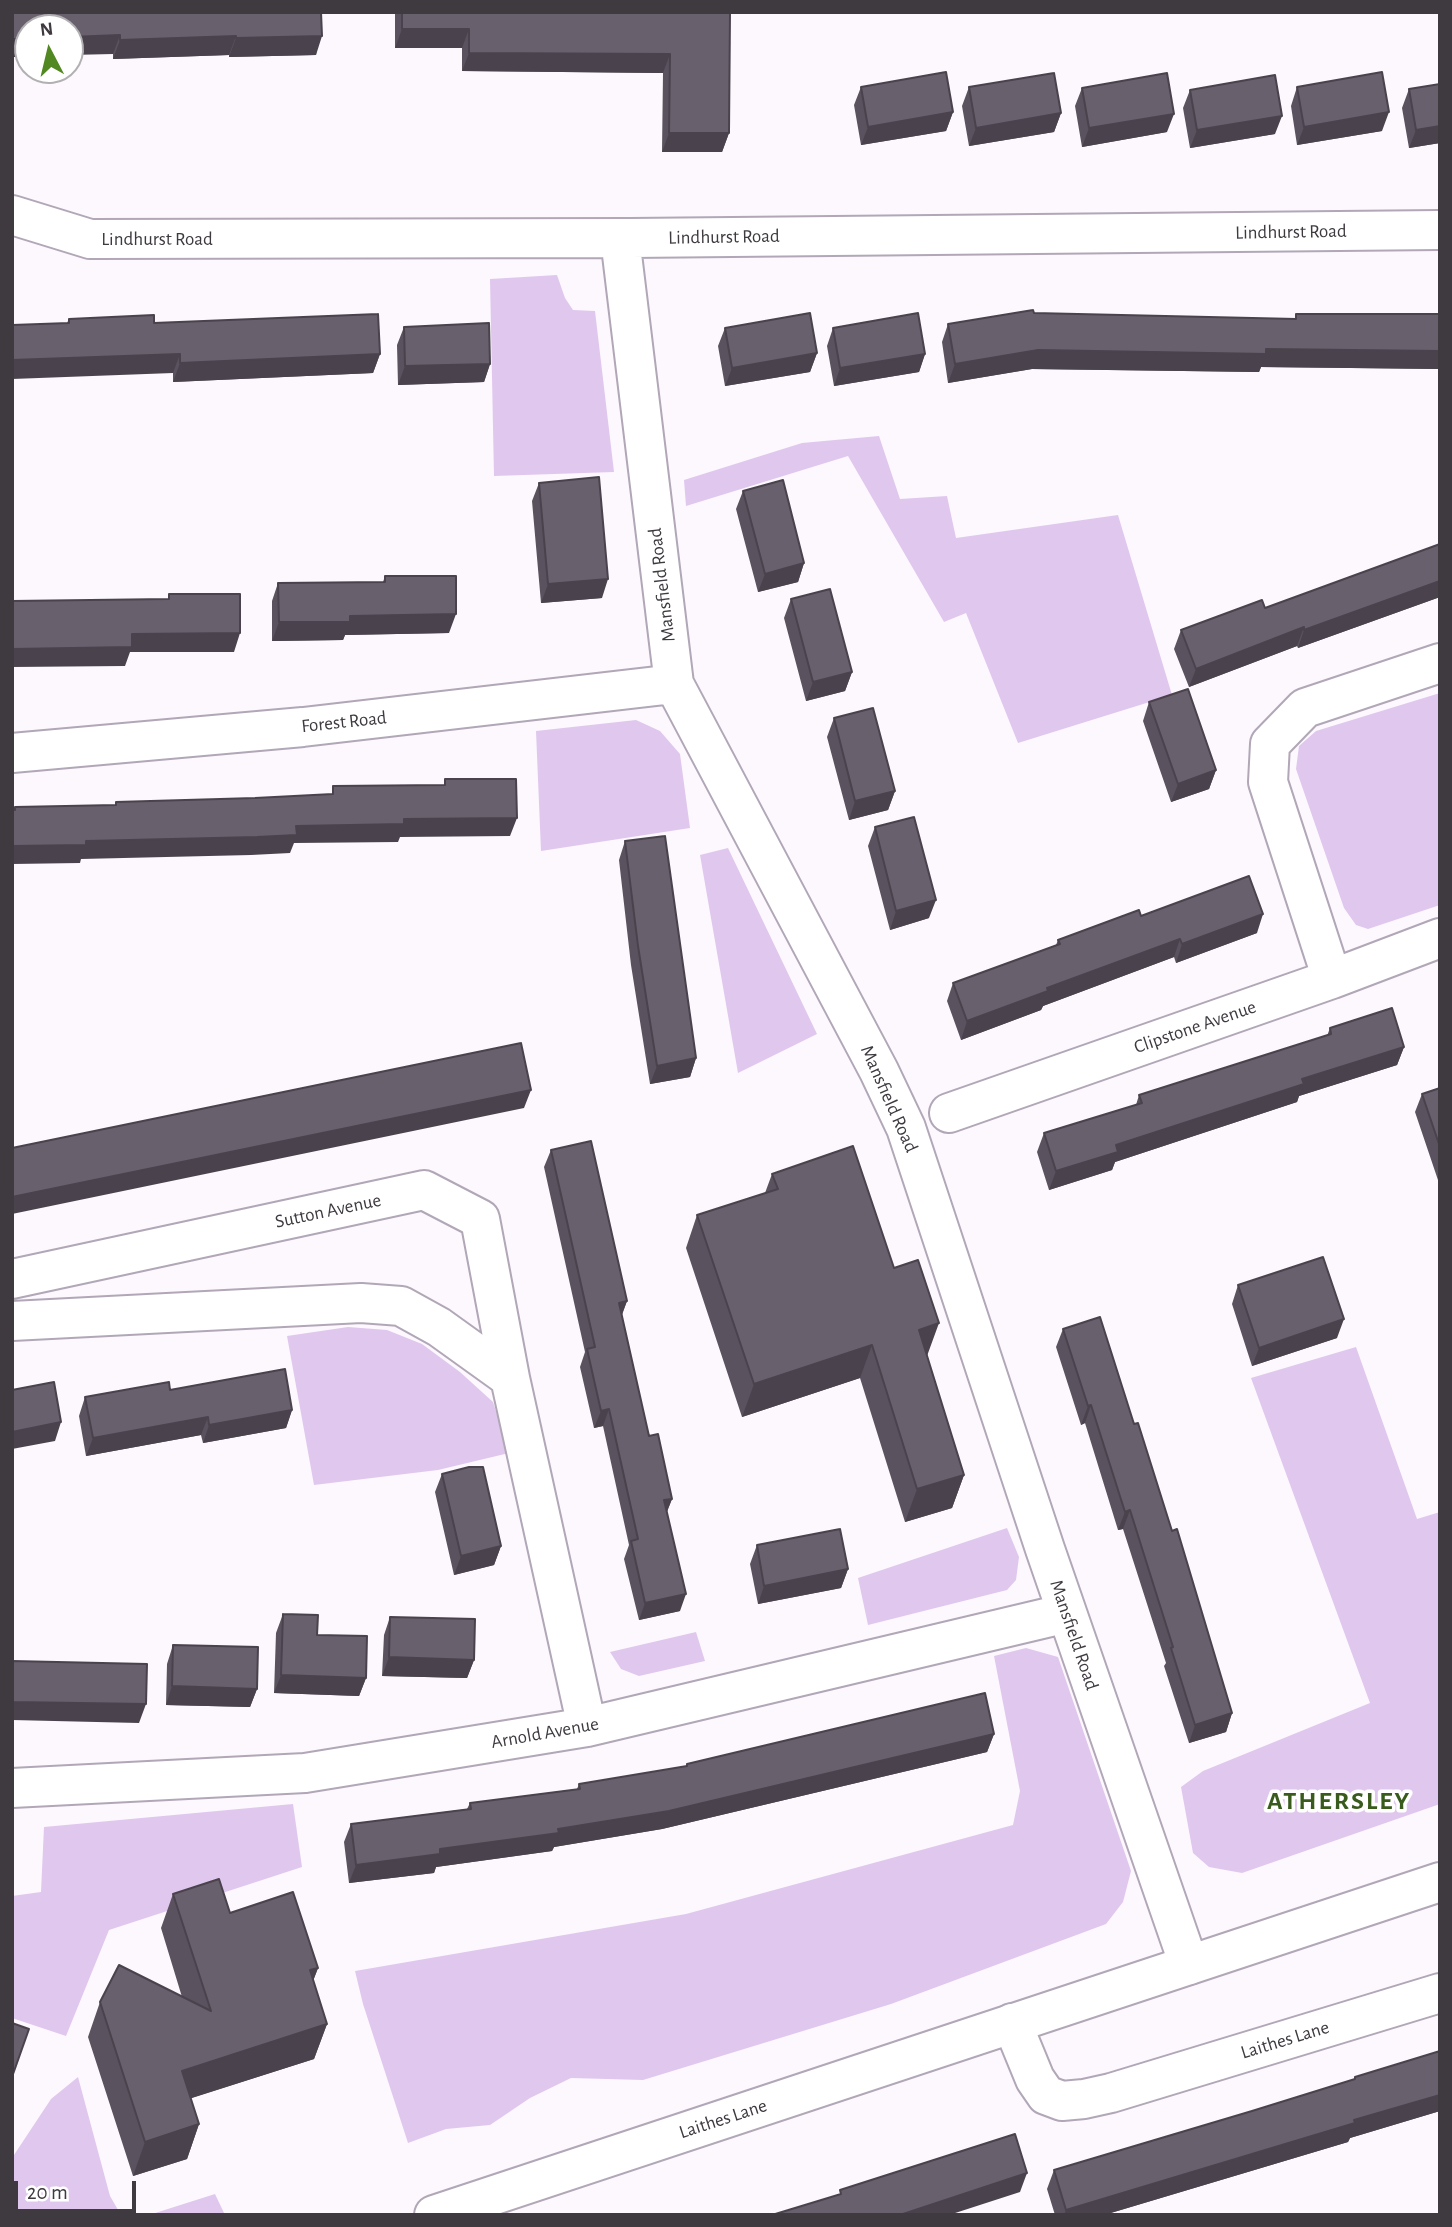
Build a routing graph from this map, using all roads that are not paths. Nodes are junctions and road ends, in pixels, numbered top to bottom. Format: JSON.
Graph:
{"nodes":[{"id":1,"x":12,"y":215,"type":"edge"},
{"id":2,"x":1440,"y":230,"type":"edge"},
{"id":3,"x":620,"y":238,"type":"junction"},
{"id":4,"x":1440,"y":663,"type":"edge"},
{"id":5,"x":674,"y":684,"type":"junction"},
{"id":6,"x":12,"y":753,"type":"edge"},
{"id":7,"x":1440,"y":938,"type":"edge"},
{"id":8,"x":1332,"y":979,"type":"junction"},
{"id":9,"x":949,"y":1113,"type":"dead end"},
{"id":10,"x":12,"y":1279,"type":"edge"},
{"id":11,"x":12,"y":1321,"type":"edge"},
{"id":12,"x":510,"y":1378,"type":"junction"},
{"id":13,"x":1067,"y":1613,"type":"junction"},
{"id":14,"x":587,"y":1727,"type":"junction"},
{"id":15,"x":12,"y":1788,"type":"edge"},
{"id":16,"x":1440,"y":1882,"type":"edge"},
{"id":17,"x":1189,"y":1965,"type":"junction"},
{"id":18,"x":1440,"y":1993,"type":"edge"},
{"id":19,"x":1012,"y":2023,"type":"junction"},
{"id":20,"x":434,"y":2215,"type":"edge"}],
"edges":[{"from":1,"to":3,"type":"street","name":"Lindhurst Road"},
{"from":2,"to":3,"type":"street","name":"Lindhurst Road"},
{"from":3,"to":5,"type":"street","name":"Mansfield Road"},
{"from":4,"to":8,"type":"street"},
{"from":5,"to":6,"type":"street","name":"Forest Road"},
{"from":5,"to":13,"type":"street","name":"Mansfield Road"},
{"from":7,"to":8,"type":"street","name":"Clipstone Avenue"},
{"from":8,"to":9,"type":"street","name":"Clipstone Avenue"},
{"from":10,"to":12,"type":"street","name":"Sutton Avenue"},
{"from":11,"to":12,"type":"street"},
{"from":12,"to":14,"type":"street","name":"Sutton Avenue"},
{"from":13,"to":14,"type":"street","name":"Arnold Avenue"},
{"from":13,"to":17,"type":"street","name":"Mansfield Road"},
{"from":14,"to":15,"type":"street","name":"Arnold Avenue"},
{"from":16,"to":17,"type":"street","name":"Laithes Lane"},
{"from":17,"to":19,"type":"street","name":"Laithes Lane"},
{"from":18,"to":19,"type":"street","name":"Laithes Lane"},
{"from":19,"to":20,"type":"street","name":"Laithes Lane"}]}
